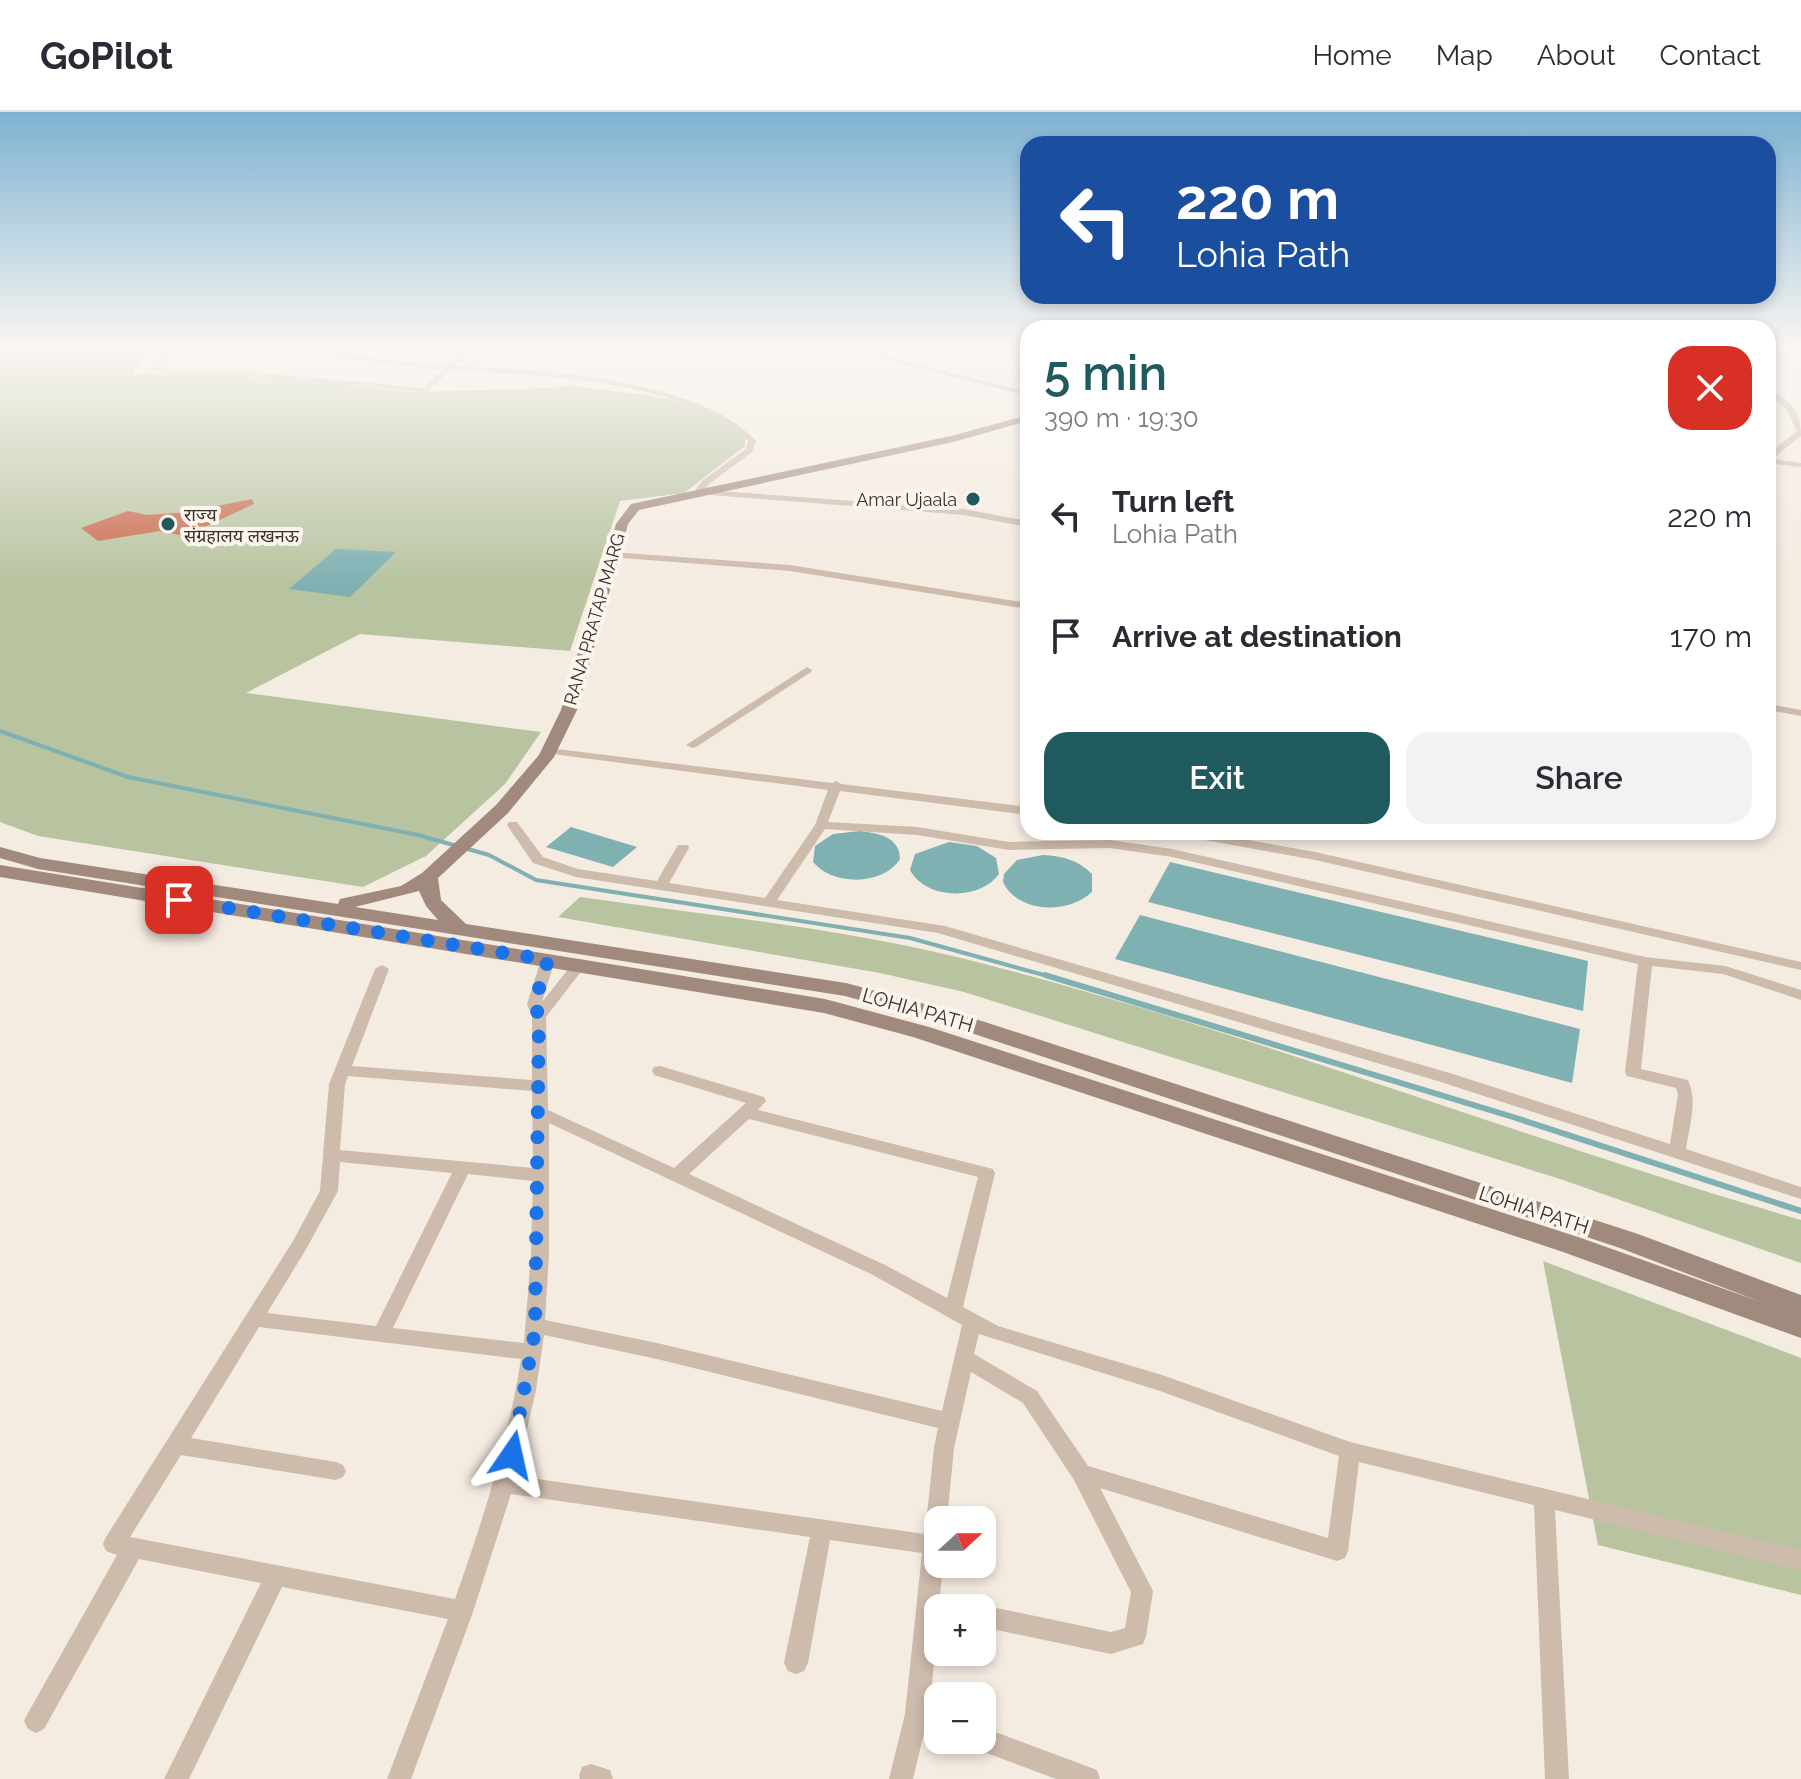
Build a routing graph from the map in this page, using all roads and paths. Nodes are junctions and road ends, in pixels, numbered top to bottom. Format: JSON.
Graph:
{"nodes":[{"id":1,"x":744,"y":428,"type":"edge"},
{"id":2,"x":993,"y":428,"type":"edge"},
{"id":3,"x":1801,"y":429,"type":"edge"},
{"id":4,"x":1776,"y":452,"type":"edge"},
{"id":5,"x":1776,"y":460,"type":"edge"},
{"id":6,"x":1801,"y":465,"type":"edge"},
{"id":7,"x":774,"y":478,"type":"junction"},
{"id":8,"x":702,"y":492,"type":"junction"},
{"id":9,"x":792,"y":497,"type":"junction"},
{"id":10,"x":1020,"y":522,"type":"edge"},
{"id":11,"x":612,"y":555,"type":"junction"},
{"id":12,"x":1020,"y":605,"type":"edge"},
{"id":13,"x":807,"y":670,"type":"dead end"},
{"id":14,"x":1776,"y":708,"type":"edge"},
{"id":15,"x":1801,"y":713,"type":"edge"},
{"id":16,"x":692,"y":745,"type":"dead end"},
{"id":17,"x":549,"y":751,"type":"junction"},
{"id":18,"x":836,"y":785,"type":"junction"},
{"id":19,"x":1020,"y":810,"type":"edge"},
{"id":20,"x":513,"y":825,"type":"dead end"},
{"id":21,"x":821,"y":825,"type":"junction"},
{"id":22,"x":1227,"y":840,"type":"edge"},
{"id":23,"x":683,"y":848,"type":"dead end"},
{"id":24,"x":0,"y":852,"type":"edge"},
{"id":25,"x":0,"y":871,"type":"edge"},
{"id":26,"x":432,"y":873,"type":"junction"},
{"id":27,"x":661,"y":886,"type":"junction"},
{"id":28,"x":768,"y":903,"type":"junction"},
{"id":29,"x":324,"y":907,"type":"junction"},
{"id":30,"x":459,"y":928,"type":"junction"},
{"id":31,"x":548,"y":960,"type":"junction"},
{"id":32,"x":1645,"y":961,"type":"junction"},
{"id":33,"x":579,"y":965,"type":"junction"},
{"id":34,"x":1801,"y":966,"type":"edge"},
{"id":35,"x":382,"y":969,"type":"dead end"},
{"id":36,"x":1801,"y":995,"type":"edge"},
{"id":37,"x":539,"y":1016,"type":"junction"},
{"id":38,"x":342,"y":1070,"type":"junction"},
{"id":39,"x":660,"y":1071,"type":"dead end"},
{"id":40,"x":539,"y":1086,"type":"junction"},
{"id":41,"x":539,"y":1112,"type":"junction"},
{"id":42,"x":745,"y":1112,"type":"junction"},
{"id":43,"x":1677,"y":1152,"type":"junction"},
{"id":44,"x":332,"y":1155,"type":"junction"},
{"id":45,"x":463,"y":1168,"type":"junction"},
{"id":46,"x":539,"y":1175,"type":"junction"},
{"id":47,"x":676,"y":1176,"type":"junction"},
{"id":48,"x":1801,"y":1193,"type":"edge"},
{"id":49,"x":1801,"y":1306,"type":"edge"},
{"id":50,"x":963,"y":1316,"type":"junction"},
{"id":51,"x":254,"y":1319,"type":"junction"},
{"id":52,"x":535,"y":1326,"type":"junction"},
{"id":53,"x":1801,"y":1327,"type":"edge"},
{"id":54,"x":381,"y":1334,"type":"junction"},
{"id":55,"x":531,"y":1352,"type":"junction"},
{"id":56,"x":964,"y":1358,"type":"junction"},
{"id":57,"x":950,"y":1422,"type":"junction"},
{"id":58,"x":176,"y":1445,"type":"junction"},
{"id":59,"x":1350,"y":1451,"type":"junction"},
{"id":60,"x":336,"y":1471,"type":"dead end"},
{"id":61,"x":1081,"y":1473,"type":"junction"},
{"id":62,"x":503,"y":1483,"type":"junction"},
{"id":63,"x":1544,"y":1497,"type":"junction"},
{"id":64,"x":939,"y":1506,"type":"edge"},
{"id":65,"x":822,"y":1528,"type":"junction"},
{"id":66,"x":924,"y":1543,"type":"edge"},
{"id":67,"x":133,"y":1548,"type":"junction"},
{"id":68,"x":1801,"y":1560,"type":"edge"},
{"id":69,"x":276,"y":1576,"type":"junction"},
{"id":70,"x":461,"y":1611,"type":"junction"},
{"id":71,"x":996,"y":1619,"type":"edge"},
{"id":72,"x":796,"y":1663,"type":"dead end"},
{"id":73,"x":36,"y":1721,"type":"dead end"},
{"id":74,"x":924,"y":1727,"type":"edge"},
{"id":75,"x":996,"y":1744,"type":"edge"},
{"id":76,"x":176,"y":1779,"type":"edge"},
{"id":77,"x":399,"y":1779,"type":"edge"},
{"id":78,"x":901,"y":1779,"type":"edge"},
{"id":79,"x":1088,"y":1779,"type":"edge"},
{"id":80,"x":1557,"y":1779,"type":"edge"}],
"edges":[{"from":1,"to":8,"type":"street"},
{"from":2,"to":7,"type":"main road","name":"RANA PRATAP MARG"},
{"from":3,"to":4,"type":"street"},
{"from":5,"to":6,"type":"street"},
{"from":7,"to":8,"type":"main road","name":"RANA PRATAP MARG"},
{"from":7,"to":9,"type":"street"},
{"from":8,"to":9,"type":"street"},
{"from":8,"to":11,"type":"main road","name":"RANA PRATAP MARG"},
{"from":9,"to":10,"type":"street"},
{"from":11,"to":12,"type":"street"},
{"from":11,"to":17,"type":"main road","name":"RANA PRATAP MARG"},
{"from":13,"to":16,"type":"street"},
{"from":14,"to":15,"type":"street"},
{"from":17,"to":18,"type":"street"},
{"from":17,"to":26,"type":"main road","name":"RANA PRATAP MARG"},
{"from":18,"to":19,"type":"street"},
{"from":18,"to":21,"type":"street"},
{"from":20,"to":27,"type":"street"},
{"from":21,"to":28,"type":"street"},
{"from":21,"to":32,"type":"street"},
{"from":22,"to":34,"type":"street"},
{"from":23,"to":27,"type":"street"},
{"from":24,"to":29,"type":"main road","name":"LOHIA PATH"},
{"from":25,"to":31,"type":"main road","name":"LOHIA PATH"},
{"from":26,"to":29,"type":"main road","name":"RANA PRATAP MARG"},
{"from":26,"to":30,"type":"main road"},
{"from":27,"to":28,"type":"street"},
{"from":28,"to":43,"type":"street"},
{"from":29,"to":30,"type":"main road","name":"LOHIA PATH"},
{"from":30,"to":49,"type":"main road","name":"LOHIA PATH"},
{"from":31,"to":33,"type":"main road","name":"LOHIA PATH"},
{"from":31,"to":37,"type":"street"},
{"from":32,"to":36,"type":"street"},
{"from":32,"to":43,"type":"street"},
{"from":33,"to":37,"type":"street"},
{"from":33,"to":53,"type":"main road","name":"LOHIA PATH"},
{"from":35,"to":38,"type":"street"},
{"from":37,"to":40,"type":"street"},
{"from":38,"to":40,"type":"street"},
{"from":38,"to":44,"type":"street"},
{"from":39,"to":42,"type":"street"},
{"from":40,"to":41,"type":"street"},
{"from":41,"to":46,"type":"street"},
{"from":41,"to":47,"type":"street"},
{"from":42,"to":47,"type":"street"},
{"from":42,"to":50,"type":"street"},
{"from":43,"to":48,"type":"street"},
{"from":44,"to":45,"type":"street"},
{"from":44,"to":51,"type":"street"},
{"from":45,"to":46,"type":"street"},
{"from":45,"to":54,"type":"street"},
{"from":46,"to":52,"type":"street"},
{"from":47,"to":50,"type":"street"},
{"from":50,"to":56,"type":"street"},
{"from":50,"to":59,"type":"street"},
{"from":51,"to":54,"type":"street"},
{"from":51,"to":58,"type":"street"},
{"from":52,"to":55,"type":"street"},
{"from":52,"to":57,"type":"street"},
{"from":54,"to":55,"type":"street"},
{"from":55,"to":62,"type":"street"},
{"from":56,"to":57,"type":"street"},
{"from":56,"to":61,"type":"street"},
{"from":57,"to":64,"type":"street"},
{"from":58,"to":60,"type":"street"},
{"from":58,"to":67,"type":"street"},
{"from":59,"to":61,"type":"street"},
{"from":59,"to":63,"type":"street"},
{"from":61,"to":71,"type":"street"},
{"from":62,"to":65,"type":"street"},
{"from":62,"to":70,"type":"street"},
{"from":63,"to":68,"type":"street"},
{"from":63,"to":80,"type":"street"},
{"from":65,"to":66,"type":"street"},
{"from":65,"to":72,"type":"street"},
{"from":67,"to":69,"type":"street"},
{"from":67,"to":73,"type":"street"},
{"from":69,"to":70,"type":"street"},
{"from":69,"to":76,"type":"street"},
{"from":70,"to":77,"type":"street"},
{"from":74,"to":78,"type":"street"},
{"from":75,"to":79,"type":"street"}]}
